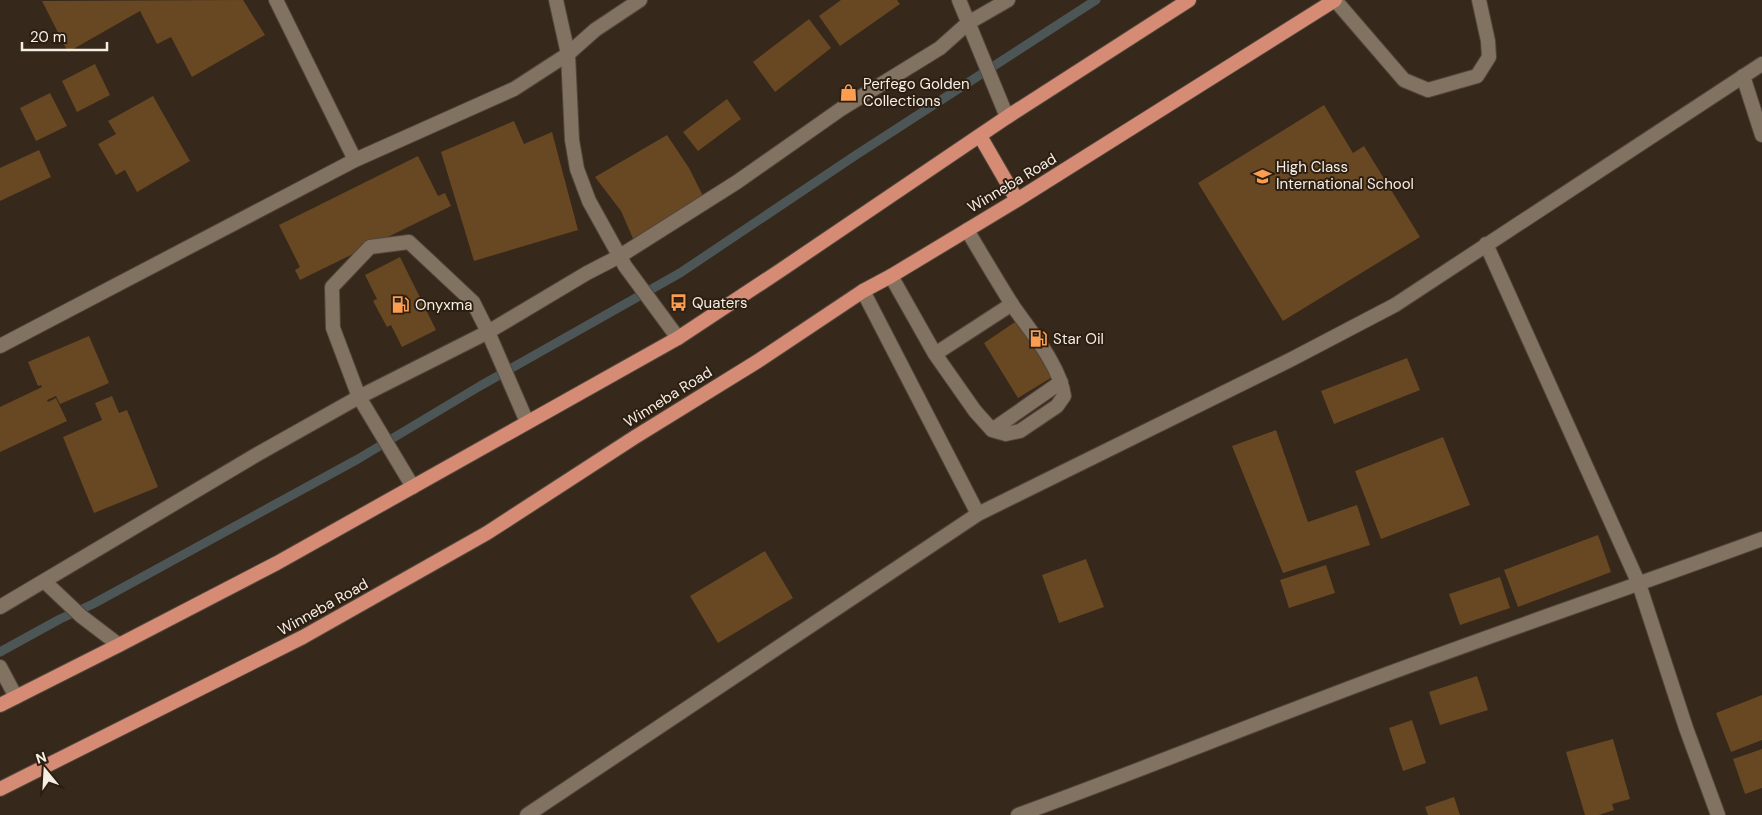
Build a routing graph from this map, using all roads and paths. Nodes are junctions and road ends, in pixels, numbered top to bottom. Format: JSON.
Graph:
{"nodes":[{"id":1,"x":276,"y":0,"type":"edge"},
{"id":2,"x":556,"y":0,"type":"edge"},
{"id":3,"x":640,"y":0,"type":"edge"},
{"id":4,"x":959,"y":0,"type":"edge"},
{"id":5,"x":1008,"y":0,"type":"edge"},
{"id":6,"x":1189,"y":0,"type":"edge"},
{"id":7,"x":1335,"y":0,"type":"edge"},
{"id":8,"x":1479,"y":0,"type":"edge"},
{"id":9,"x":968,"y":23,"type":"junction"},
{"id":10,"x":568,"y":54,"type":"junction"},
{"id":11,"x":1762,"y":64,"type":"edge"},
{"id":12,"x":1743,"y":76,"type":"junction"},
{"id":13,"x":1007,"y":117,"type":"junction"},
{"id":14,"x":1762,"y":135,"type":"edge"},
{"id":15,"x":980,"y":136,"type":"junction"},
{"id":16,"x":355,"y":160,"type":"junction"},
{"id":17,"x":1017,"y":200,"type":"junction"},
{"id":18,"x":966,"y":230,"type":"junction"},
{"id":19,"x":1486,"y":244,"type":"junction"},
{"id":20,"x":620,"y":256,"type":"junction"},
{"id":21,"x":891,"y":276,"type":"junction"},
{"id":22,"x":863,"y":291,"type":"junction"},
{"id":23,"x":1012,"y":304,"type":"junction"},
{"id":24,"x":488,"y":332,"type":"junction"},
{"id":25,"x":678,"y":338,"type":"junction"},
{"id":26,"x":0,"y":346,"type":"edge"},
{"id":27,"x":934,"y":354,"type":"junction"},
{"id":28,"x":359,"y":397,"type":"junction"},
{"id":29,"x":527,"y":422,"type":"junction"},
{"id":30,"x":413,"y":487,"type":"junction"},
{"id":31,"x":978,"y":514,"type":"junction"},
{"id":32,"x":1762,"y":539,"type":"edge"},
{"id":33,"x":44,"y":581,"type":"junction"},
{"id":34,"x":1639,"y":584,"type":"junction"},
{"id":35,"x":0,"y":607,"type":"edge"},
{"id":36,"x":119,"y":646,"type":"junction"},
{"id":37,"x":0,"y":667,"type":"edge"},
{"id":38,"x":16,"y":697,"type":"junction"},
{"id":39,"x":0,"y":704,"type":"edge"},
{"id":40,"x":0,"y":789,"type":"edge"},
{"id":41,"x":527,"y":815,"type":"edge"},
{"id":42,"x":1018,"y":815,"type":"edge"},
{"id":43,"x":1718,"y":815,"type":"edge"}],
"edges":[{"from":1,"to":16,"type":"street"},
{"from":2,"to":10,"type":"street"},
{"from":3,"to":10,"type":"street"},
{"from":4,"to":9,"type":"street"},
{"from":5,"to":9,"type":"street"},
{"from":6,"to":13,"type":"highway"},
{"from":7,"to":8,"type":"street"},
{"from":7,"to":17,"type":"highway","name":"Winneba Road"},
{"from":9,"to":13,"type":"street"},
{"from":9,"to":20,"type":"street"},
{"from":10,"to":16,"type":"street"},
{"from":10,"to":20,"type":"street"},
{"from":11,"to":12,"type":"street"},
{"from":12,"to":14,"type":"street"},
{"from":12,"to":19,"type":"street"},
{"from":13,"to":15,"type":"highway"},
{"from":15,"to":17,"type":"highway"},
{"from":15,"to":25,"type":"highway"},
{"from":16,"to":26,"type":"street"},
{"from":17,"to":18,"type":"highway","name":"Winneba Road"},
{"from":18,"to":21,"type":"highway","name":"Winneba Road"},
{"from":18,"to":23,"type":"street"},
{"from":19,"to":31,"type":"street"},
{"from":19,"to":34,"type":"street"},
{"from":20,"to":24,"type":"street"},
{"from":20,"to":25,"type":"street"},
{"from":21,"to":22,"type":"highway","name":"Winneba Road"},
{"from":21,"to":27,"type":"street"},
{"from":22,"to":31,"type":"street"},
{"from":22,"to":40,"type":"highway","name":"Winneba Road"},
{"from":23,"to":27,"type":"street"},
{"from":23,"to":27,"type":"street"},
{"from":24,"to":28,"type":"street"},
{"from":24,"to":28,"type":"street"},
{"from":24,"to":29,"type":"street"},
{"from":25,"to":29,"type":"highway"},
{"from":28,"to":30,"type":"street"},
{"from":28,"to":33,"type":"street"},
{"from":29,"to":30,"type":"highway"},
{"from":30,"to":36,"type":"highway"},
{"from":31,"to":41,"type":"street"},
{"from":32,"to":34,"type":"street"},
{"from":33,"to":35,"type":"street"},
{"from":33,"to":36,"type":"street"},
{"from":34,"to":42,"type":"street"},
{"from":34,"to":43,"type":"street"},
{"from":36,"to":38,"type":"highway"},
{"from":37,"to":38,"type":"street"},
{"from":38,"to":39,"type":"highway"}]}
